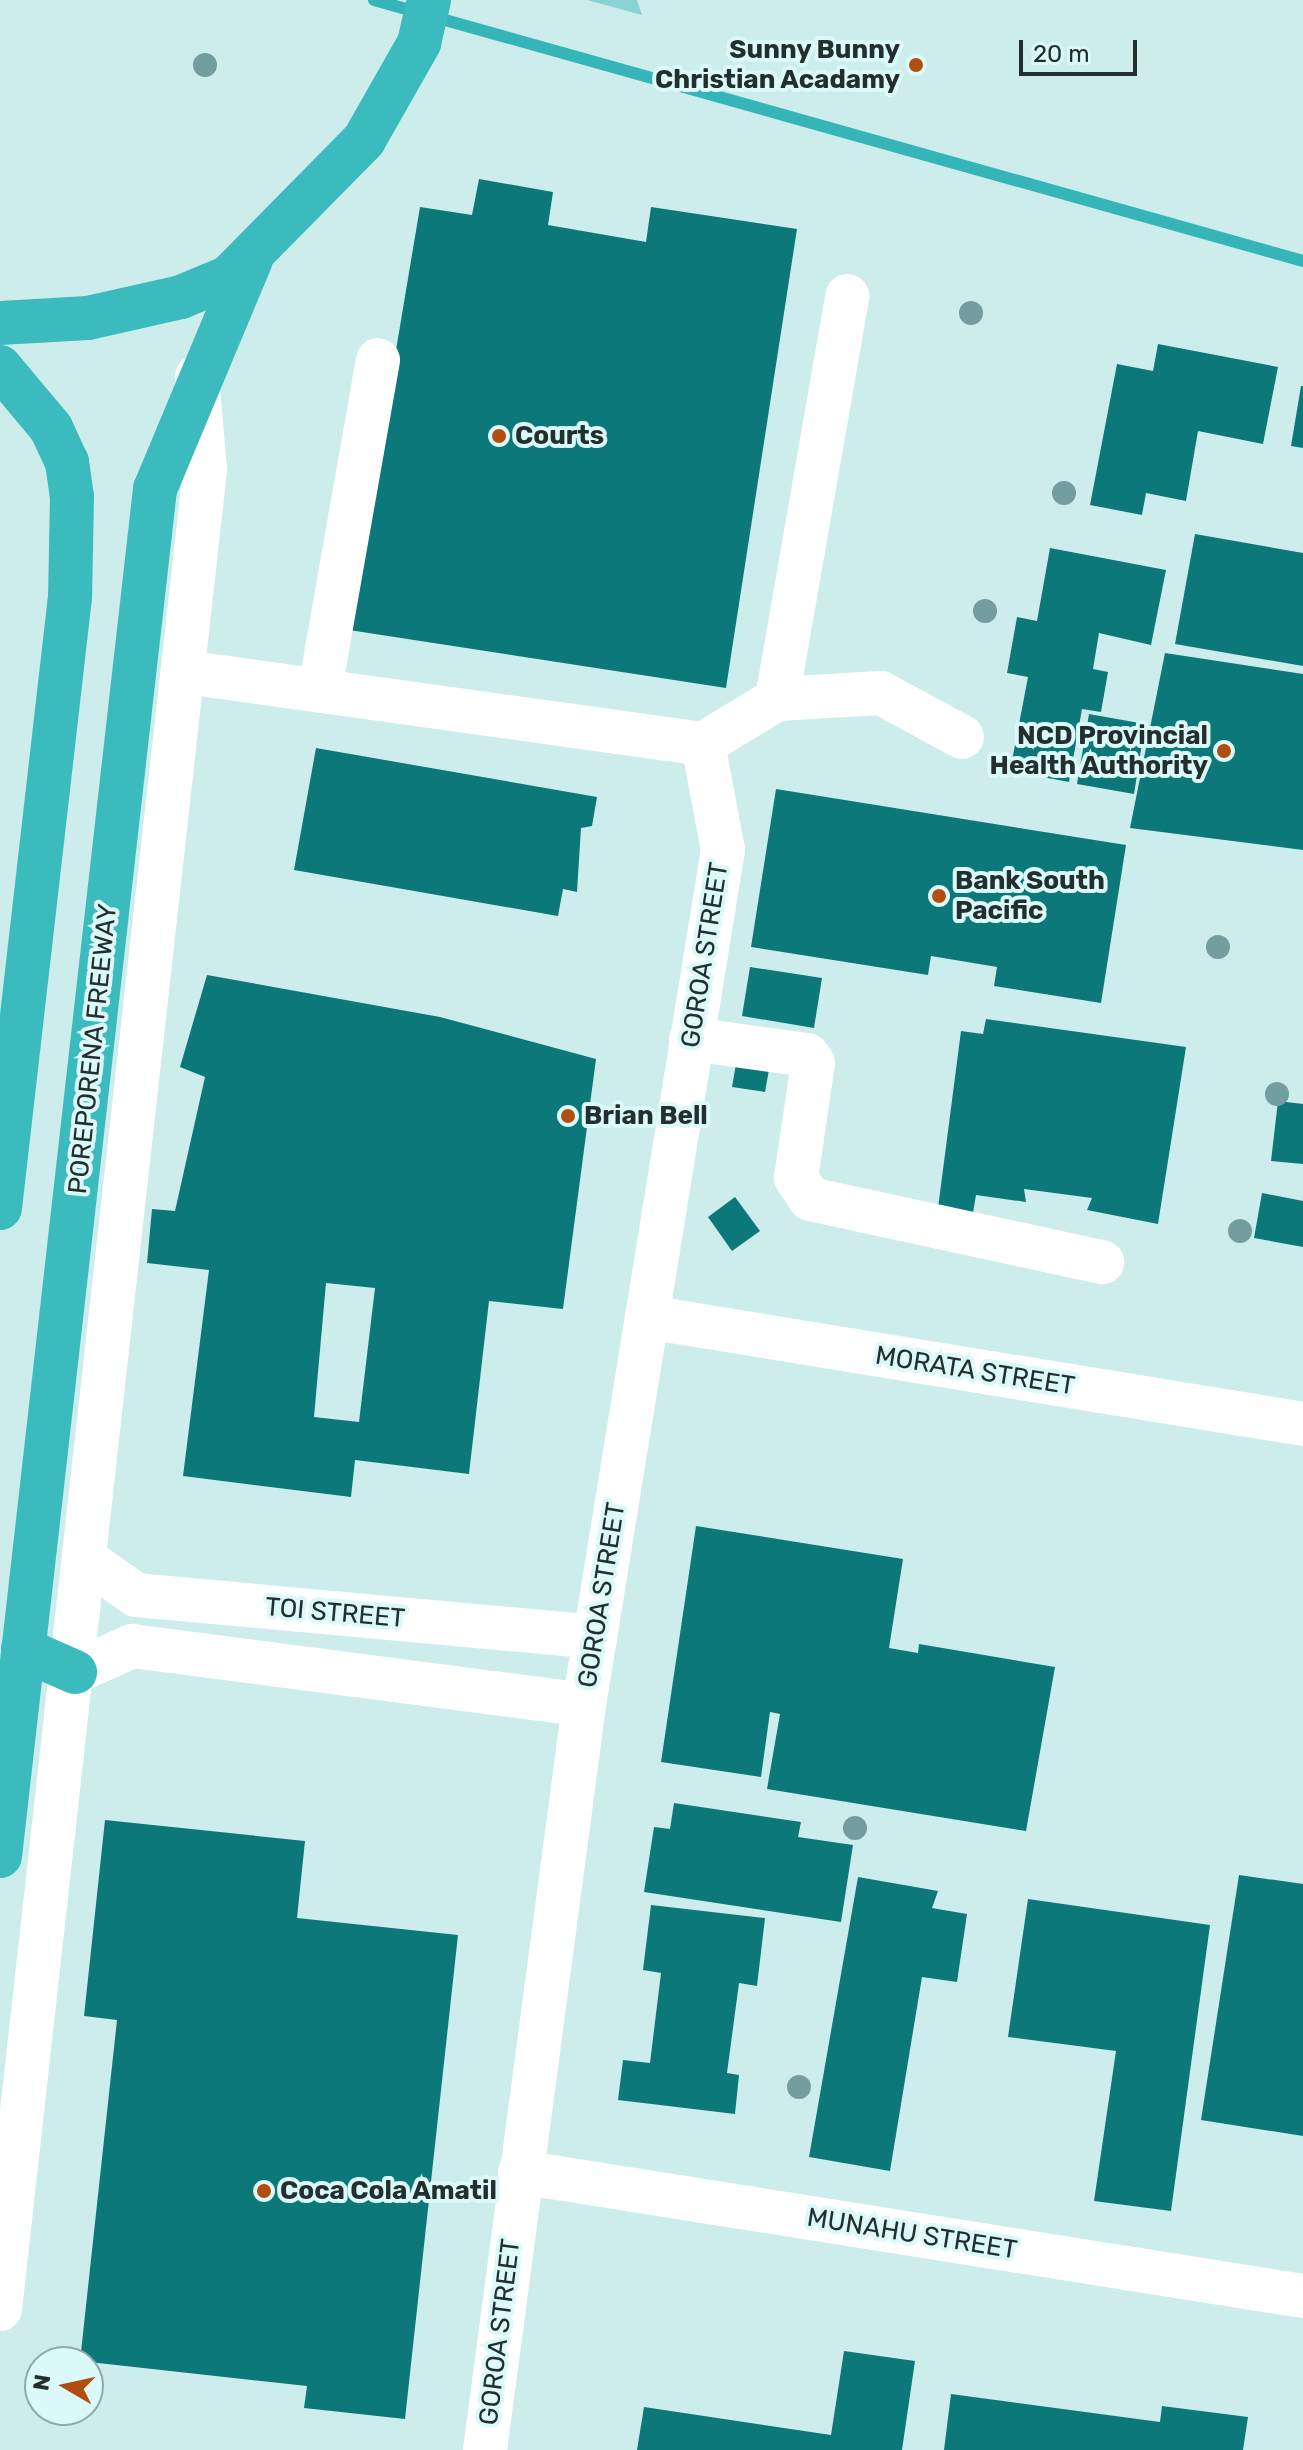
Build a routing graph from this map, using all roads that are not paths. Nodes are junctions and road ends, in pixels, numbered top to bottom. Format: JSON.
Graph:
{"nodes":[{"id":1,"x":429,"y":0,"type":"edge"},
{"id":2,"x":251,"y":260,"type":"junction"},
{"id":3,"x":847,"y":296,"type":"dead end"},
{"id":4,"x":0,"y":323,"type":"edge"},
{"id":5,"x":378,"y":360,"type":"dead end"},
{"id":6,"x":0,"y":367,"type":"edge"},
{"id":7,"x":197,"y":376,"type":"junction"},
{"id":8,"x":185,"y":672,"type":"junction"},
{"id":9,"x":320,"y":689,"type":"junction"},
{"id":10,"x":777,"y":699,"type":"junction"},
{"id":11,"x":962,"y":737,"type":"dead end"},
{"id":12,"x":703,"y":744,"type":"junction"},
{"id":13,"x":10,"y":1035,"type":"edge"},
{"id":14,"x":691,"y":1039,"type":"junction"},
{"id":15,"x":0,"y":1208,"type":"edge"},
{"id":16,"x":1102,"y":1262,"type":"dead end"},
{"id":17,"x":647,"y":1317,"type":"junction"},
{"id":18,"x":1303,"y":1424,"type":"edge"},
{"id":19,"x":85,"y":1559,"type":"junction"},
{"id":20,"x":595,"y":1637,"type":"junction"},
{"id":21,"x":21,"y":1664,"type":"junction"},
{"id":22,"x":75,"y":1672,"type":"junction"},
{"id":23,"x":584,"y":1705,"type":"junction"},
{"id":24,"x":0,"y":1856,"type":"edge"},
{"id":25,"x":520,"y":2172,"type":"junction"},
{"id":26,"x":1303,"y":2296,"type":"edge"},
{"id":27,"x":0,"y":2309,"type":"edge"},
{"id":28,"x":485,"y":2450,"type":"edge"}],
"edges":[{"from":1,"to":2,"type":"highway"},
{"from":2,"to":4,"type":"highway"},
{"from":2,"to":7,"type":"highway","name":"POREPORENA FREEWAY"},
{"from":3,"to":10,"type":"street"},
{"from":5,"to":9,"type":"street"},
{"from":6,"to":13,"type":"highway"},
{"from":7,"to":8,"type":"street"},
{"from":7,"to":21,"type":"highway","name":"POREPORENA FREEWAY"},
{"from":8,"to":9,"type":"street"},
{"from":8,"to":19,"type":"street"},
{"from":9,"to":12,"type":"street"},
{"from":10,"to":11,"type":"street"},
{"from":10,"to":12,"type":"street"},
{"from":12,"to":14,"type":"street","name":"GOROA STREET"},
{"from":13,"to":15,"type":"highway"},
{"from":14,"to":16,"type":"street"},
{"from":14,"to":17,"type":"street","name":"GOROA STREET"},
{"from":17,"to":18,"type":"street","name":"MORATA STREET"},
{"from":17,"to":20,"type":"street","name":"GOROA STREET"},
{"from":19,"to":20,"type":"street","name":"TOI STREET"},
{"from":19,"to":22,"type":"street"},
{"from":20,"to":23,"type":"street","name":"GOROA STREET"},
{"from":21,"to":22,"type":"highway"},
{"from":21,"to":24,"type":"highway","name":"POREPORENA FREEWAY"},
{"from":22,"to":23,"type":"street"},
{"from":22,"to":27,"type":"street"},
{"from":23,"to":25,"type":"street","name":"GOROA STREET"},
{"from":25,"to":26,"type":"street","name":"MUNAHU STREET"},
{"from":25,"to":28,"type":"street","name":"GOROA STREET"}]}
